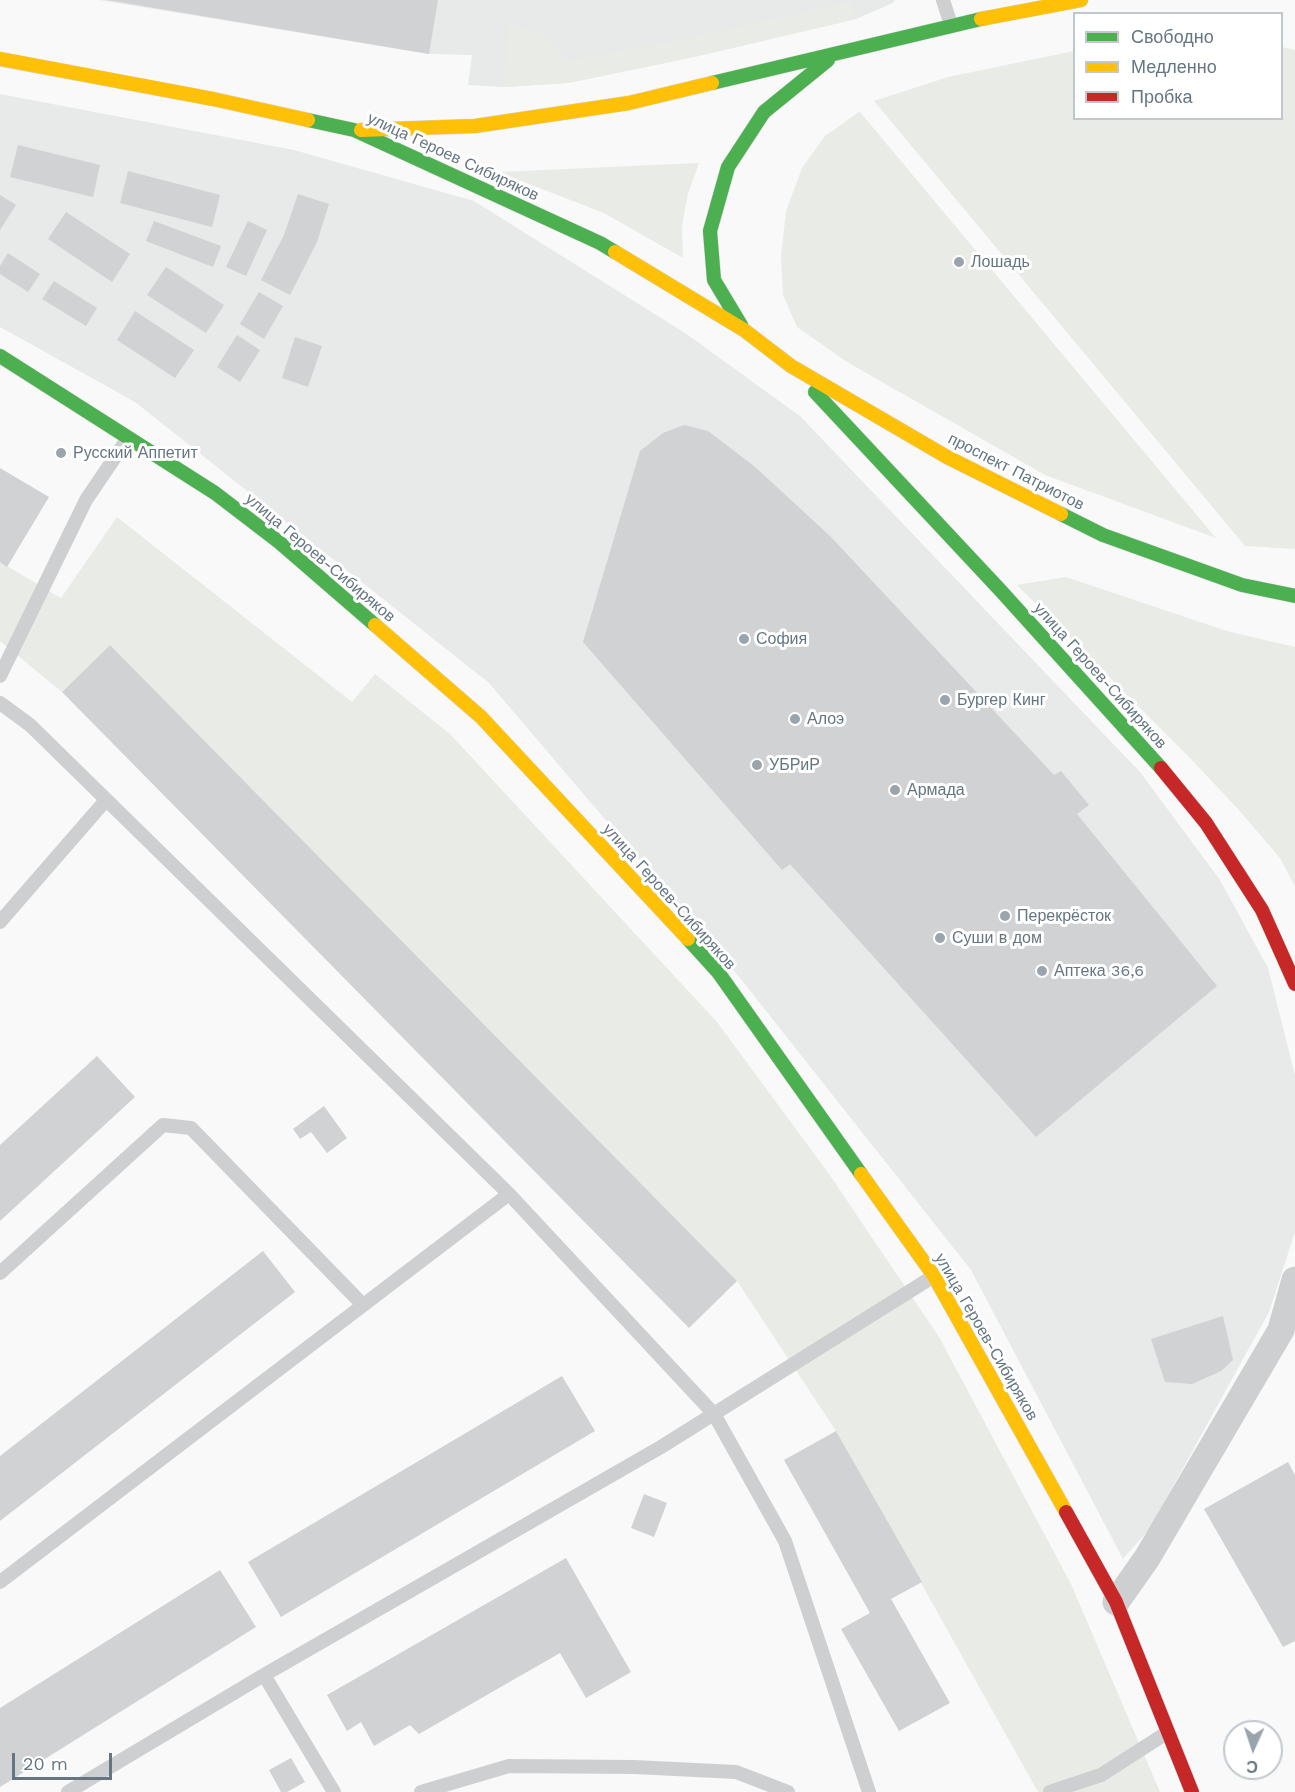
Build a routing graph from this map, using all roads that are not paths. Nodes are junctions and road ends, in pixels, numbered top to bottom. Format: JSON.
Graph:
{"nodes":[{"id":1,"x":942,"y":0,"type":"edge"},
{"id":2,"x":1081,"y":0,"type":"edge"},
{"id":3,"x":951,"y":25,"type":"junction"},
{"id":4,"x":836,"y":53,"type":"junction"},
{"id":5,"x":0,"y":59,"type":"edge"},
{"id":6,"x":354,"y":130,"type":"junction"},
{"id":7,"x":744,"y":330,"type":"junction"},
{"id":8,"x":0,"y":356,"type":"edge"},
{"id":9,"x":791,"y":366,"type":"junction"},
{"id":10,"x":128,"y":438,"type":"junction"},
{"id":11,"x":1295,"y":596,"type":"edge"},
{"id":12,"x":0,"y":676,"type":"edge"},
{"id":13,"x":0,"y":703,"type":"edge"},
{"id":14,"x":106,"y":800,"type":"junction"},
{"id":15,"x":0,"y":922,"type":"edge"},
{"id":16,"x":1295,"y":984,"type":"edge"},
{"id":17,"x":509,"y":1194,"type":"junction"},
{"id":18,"x":0,"y":1273,"type":"edge"},
{"id":19,"x":934,"y":1276,"type":"junction"},
{"id":20,"x":1295,"y":1280,"type":"edge"},
{"id":21,"x":363,"y":1305,"type":"junction"},
{"id":22,"x":714,"y":1414,"type":"junction"},
{"id":23,"x":0,"y":1582,"type":"edge"},
{"id":24,"x":1116,"y":1602,"type":"junction"},
{"id":25,"x":264,"y":1675,"type":"junction"},
{"id":26,"x":1168,"y":1732,"type":"junction"},
{"id":27,"x":68,"y":1792,"type":"edge"},
{"id":28,"x":334,"y":1792,"type":"edge"},
{"id":29,"x":421,"y":1792,"type":"edge"},
{"id":30,"x":788,"y":1792,"type":"edge"},
{"id":31,"x":869,"y":1792,"type":"edge"},
{"id":32,"x":1050,"y":1792,"type":"edge"},
{"id":33,"x":1192,"y":1792,"type":"edge"}],
"edges":[{"from":1,"to":3,"type":"lane"},
{"from":2,"to":3,"type":"main road"},
{"from":3,"to":4,"type":"main road"},
{"from":4,"to":6,"type":"main road","name":"улица Героев Сибиряков"},
{"from":4,"to":7,"type":"main road"},
{"from":5,"to":6,"type":"main road"},
{"from":6,"to":7,"type":"main road","name":"улица Героев Сибиряков"},
{"from":7,"to":9,"type":"main road","name":"проспект Патриотов"},
{"from":8,"to":10,"type":"main road","name":"улица Героев-Сибиряков"},
{"from":9,"to":11,"type":"main road","name":"проспект Патриотов"},
{"from":9,"to":16,"type":"main road","name":"улица Героев-Сибиряков"},
{"from":10,"to":12,"type":"lane"},
{"from":10,"to":19,"type":"main road","name":"улица Героев-Сибиряков"},
{"from":13,"to":14,"type":"lane"},
{"from":14,"to":15,"type":"lane"},
{"from":14,"to":17,"type":"lane"},
{"from":17,"to":21,"type":"lane"},
{"from":17,"to":22,"type":"lane"},
{"from":18,"to":21,"type":"lane"},
{"from":19,"to":22,"type":"lane"},
{"from":19,"to":24,"type":"main road","name":"улица Героев-Сибиряков"},
{"from":20,"to":24,"type":"street"},
{"from":21,"to":23,"type":"lane"},
{"from":22,"to":25,"type":"lane"},
{"from":22,"to":31,"type":"lane"},
{"from":24,"to":26,"type":"main road"},
{"from":25,"to":27,"type":"lane"},
{"from":25,"to":28,"type":"lane"},
{"from":26,"to":32,"type":"lane"},
{"from":26,"to":33,"type":"main road"},
{"from":29,"to":30,"type":"lane"}]}
